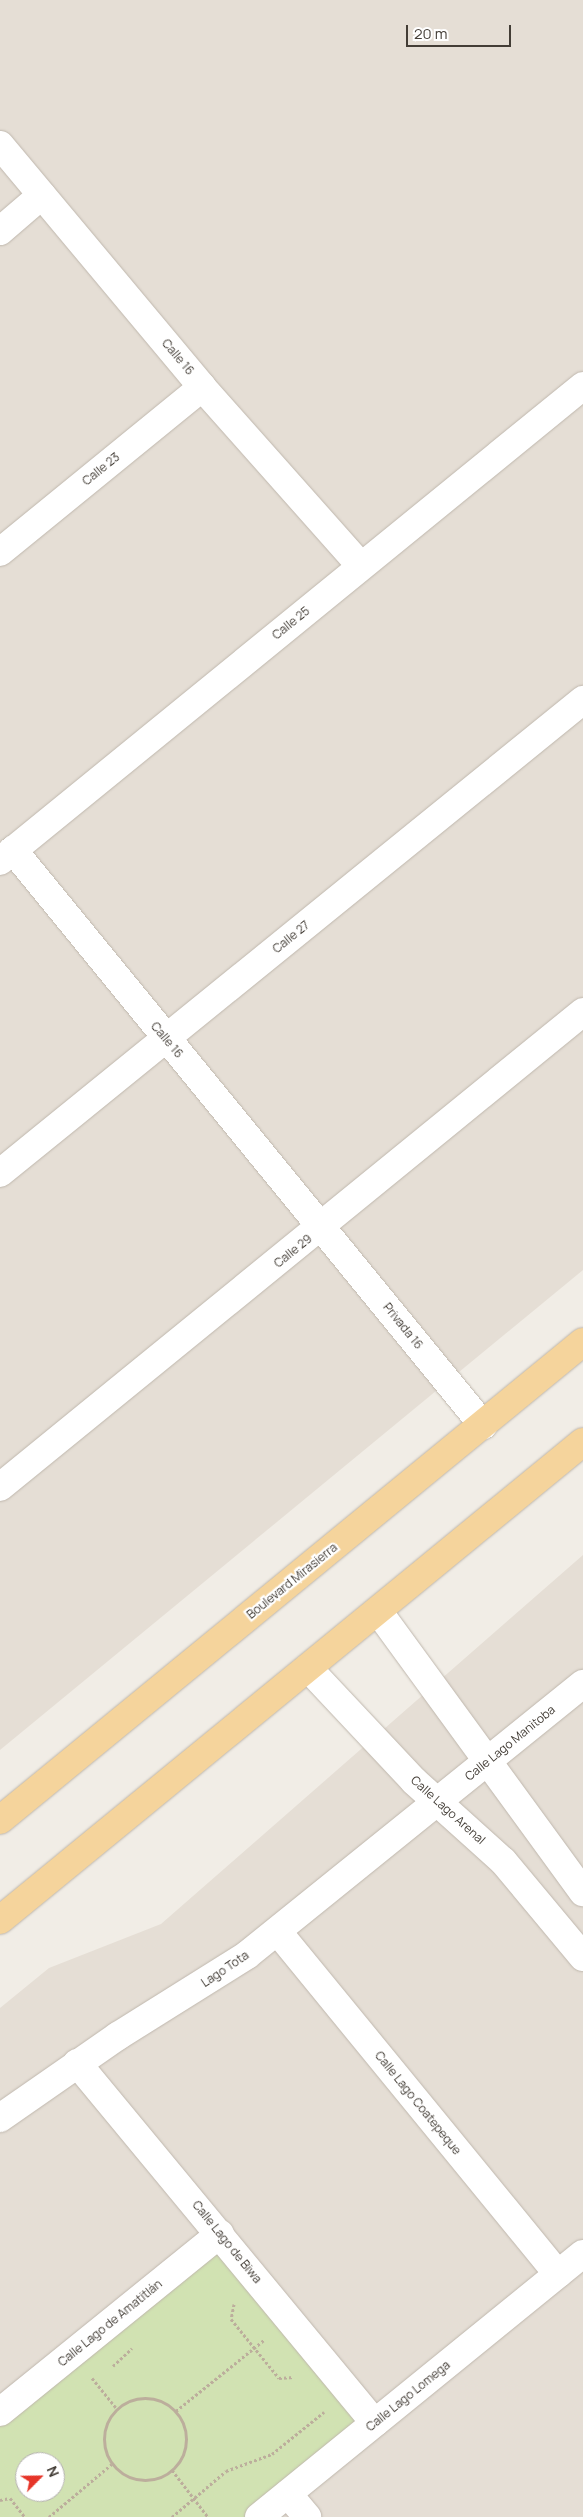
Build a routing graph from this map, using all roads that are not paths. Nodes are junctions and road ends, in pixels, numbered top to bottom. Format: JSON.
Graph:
{"nodes":[{"id":1,"x":0,"y":145,"type":"edge"},
{"id":2,"x":42,"y":195,"type":"junction"},
{"id":3,"x":0,"y":231,"type":"edge"},
{"id":4,"x":202,"y":386,"type":"junction"},
{"id":5,"x":583,"y":386,"type":"edge"},
{"id":6,"x":0,"y":552,"type":"edge"},
{"id":7,"x":361,"y":566,"type":"junction"},
{"id":8,"x":583,"y":700,"type":"edge"},
{"id":9,"x":7,"y":855,"type":"edge"},
{"id":10,"x":583,"y":1012,"type":"edge"},
{"id":11,"x":166,"y":1039,"type":"junction"},
{"id":12,"x":0,"y":1173,"type":"edge"},
{"id":13,"x":324,"y":1226,"type":"junction"},
{"id":14,"x":583,"y":1342,"type":"edge"},
{"id":15,"x":482,"y":1425,"type":"junction"},
{"id":16,"x":583,"y":1442,"type":"edge"},
{"id":17,"x":0,"y":1487,"type":"edge"},
{"id":18,"x":378,"y":1611,"type":"junction"},
{"id":19,"x":308,"y":1668,"type":"junction"},
{"id":20,"x":583,"y":1684,"type":"edge"},
{"id":21,"x":486,"y":1762,"type":"junction"},
{"id":22,"x":436,"y":1801,"type":"junction"},
{"id":23,"x":0,"y":1820,"type":"edge"},
{"id":24,"x":583,"y":1892,"type":"edge"},
{"id":25,"x":0,"y":1920,"type":"edge"},
{"id":26,"x":278,"y":1932,"type":"junction"},
{"id":27,"x":583,"y":1957,"type":"edge"},
{"id":28,"x":77,"y":2063,"type":"junction"},
{"id":29,"x":0,"y":2118,"type":"edge"},
{"id":30,"x":220,"y":2234,"type":"junction"},
{"id":31,"x":583,"y":2254,"type":"edge"},
{"id":32,"x":558,"y":2274,"type":"junction"},
{"id":33,"x":0,"y":2412,"type":"edge"},
{"id":34,"x":375,"y":2423,"type":"junction"},
{"id":35,"x":288,"y":2494,"type":"junction"},
{"id":36,"x":259,"y":2517,"type":"edge"},
{"id":37,"x":306,"y":2517,"type":"edge"}],
"edges":[{"from":1,"to":2,"type":"street","name":"Calle 16"},
{"from":2,"to":3,"type":"street"},
{"from":2,"to":4,"type":"street","name":"Calle 16"},
{"from":4,"to":6,"type":"street","name":"Calle 23"},
{"from":4,"to":7,"type":"street","name":"Calle 16"},
{"from":5,"to":7,"type":"street","name":"Calle 25"},
{"from":7,"to":9,"type":"street","name":"Calle 25"},
{"from":8,"to":11,"type":"street","name":"Calle 27"},
{"from":9,"to":11,"type":"street","name":"Calle 16"},
{"from":10,"to":13,"type":"street","name":"Calle 29"},
{"from":11,"to":12,"type":"street","name":"Calle 27"},
{"from":11,"to":13,"type":"street","name":"Calle 16"},
{"from":13,"to":15,"type":"street","name":"Privada 16"},
{"from":13,"to":17,"type":"street","name":"Calle 29"},
{"from":14,"to":15,"type":"main road","name":"Boulevard Mirasierra"},
{"from":15,"to":23,"type":"main road","name":"Boulevard Mirasierra"},
{"from":16,"to":18,"type":"main road"},
{"from":18,"to":19,"type":"main road"},
{"from":18,"to":21,"type":"street"},
{"from":19,"to":22,"type":"street","name":"Calle Lago Arenal"},
{"from":19,"to":25,"type":"main road"},
{"from":20,"to":21,"type":"street","name":"Calle Lago Manitoba"},
{"from":21,"to":22,"type":"street","name":"Calle Lago Manitoba"},
{"from":21,"to":24,"type":"street"},
{"from":22,"to":26,"type":"street","name":"Lago Tota"},
{"from":22,"to":27,"type":"street","name":"Calle Lago Arenal"},
{"from":26,"to":28,"type":"street","name":"Lago Tota"},
{"from":26,"to":32,"type":"street","name":"Calle Lago Coatepeque"},
{"from":28,"to":29,"type":"street","name":"Lago Tota"},
{"from":28,"to":30,"type":"street","name":"Calle Lago de Biwa"},
{"from":30,"to":33,"type":"street","name":"Calle Lago de Amatitlán"},
{"from":30,"to":34,"type":"street","name":"Calle Lago de Biwa"},
{"from":31,"to":32,"type":"street","name":"Calle Lago Lomega"},
{"from":32,"to":34,"type":"street","name":"Calle Lago Lomega"},
{"from":34,"to":35,"type":"street","name":"Calle Lago Lomega"},
{"from":35,"to":36,"type":"street","name":"Calle Lago Lomega"},
{"from":35,"to":37,"type":"street"}]}
